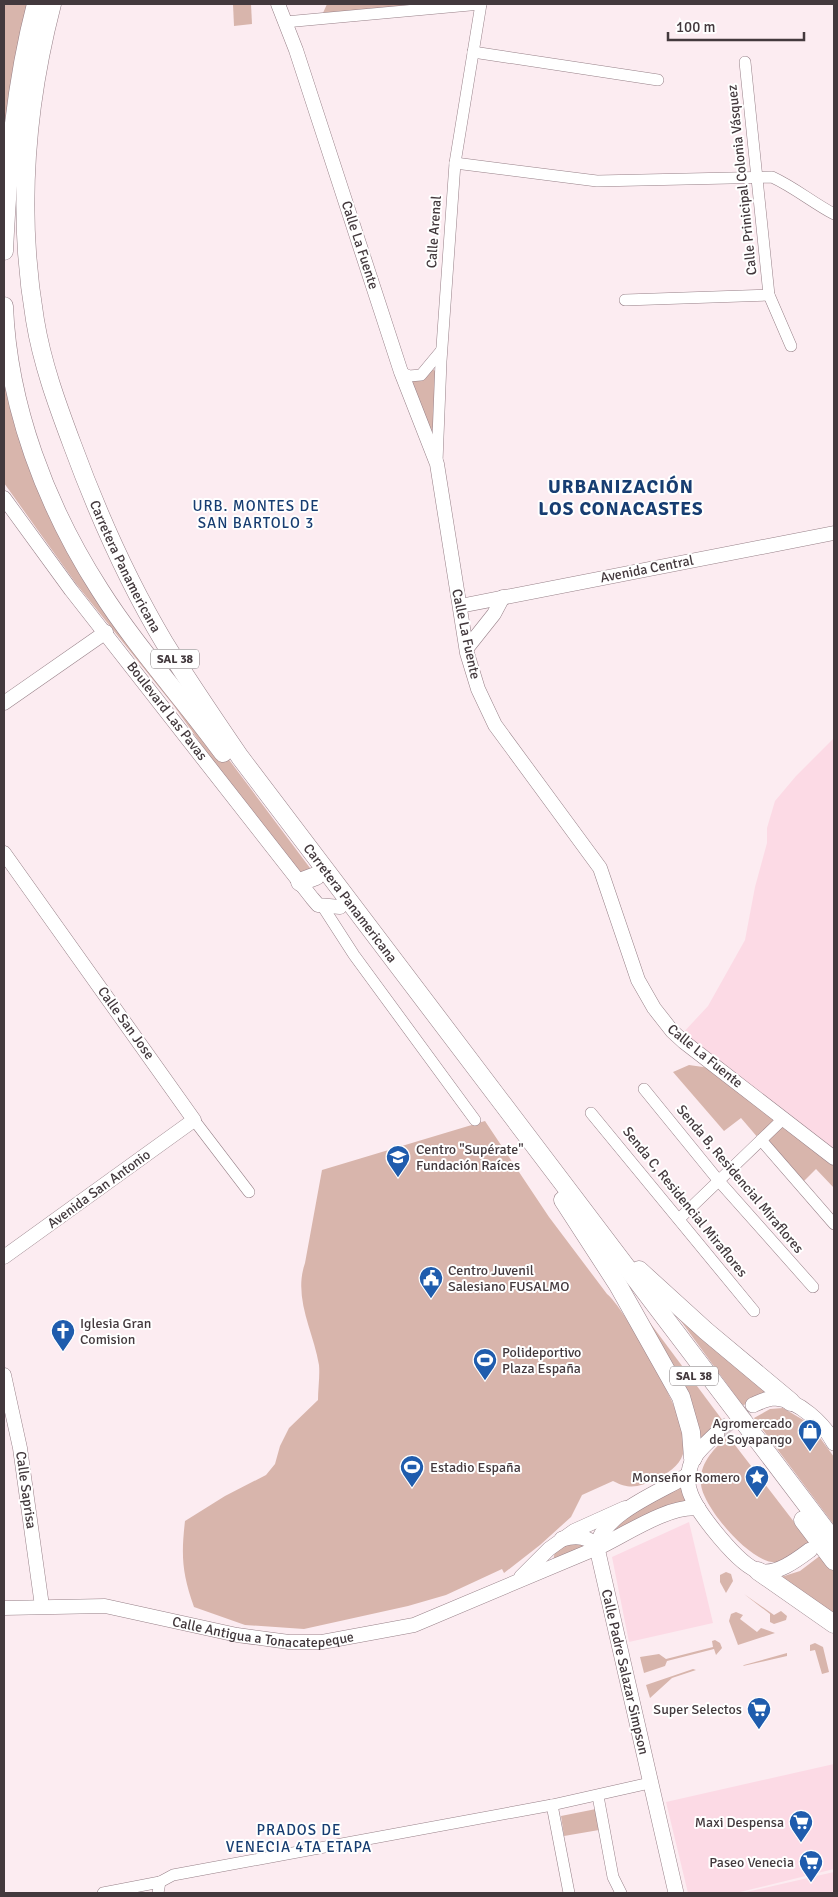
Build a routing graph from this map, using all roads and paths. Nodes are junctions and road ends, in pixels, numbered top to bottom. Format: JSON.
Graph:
{"nodes":[{"id":1,"x":36,"y":4,"type":"edge"},
{"id":2,"x":52,"y":4,"type":"edge"},
{"id":3,"x":278,"y":4,"type":"edge"},
{"id":4,"x":481,"y":4,"type":"edge"},
{"id":5,"x":286,"y":22,"type":"junction"},
{"id":6,"x":473,"y":52,"type":"junction"},
{"id":7,"x":745,"y":62,"type":"dead end"},
{"id":8,"x":658,"y":80,"type":"dead end"},
{"id":9,"x":455,"y":163,"type":"junction"},
{"id":10,"x":758,"y":179,"type":"junction"},
{"id":11,"x":834,"y":214,"type":"edge"},
{"id":12,"x":4,"y":251,"type":"edge"},
{"id":13,"x":769,"y":295,"type":"junction"},
{"id":14,"x":625,"y":300,"type":"dead end"},
{"id":15,"x":4,"y":306,"type":"edge"},
{"id":16,"x":791,"y":346,"type":"dead end"},
{"id":17,"x":442,"y":352,"type":"junction"},
{"id":18,"x":402,"y":372,"type":"junction"},
{"id":19,"x":437,"y":464,"type":"junction"},
{"id":20,"x":4,"y":498,"type":"edge"},
{"id":21,"x":834,"y":533,"type":"edge"},
{"id":22,"x":455,"y":585,"type":"junction"},
{"id":23,"x":503,"y":597,"type":"junction"},
{"id":24,"x":485,"y":600,"type":"junction"},
{"id":25,"x":460,"y":606,"type":"junction"},
{"id":26,"x":106,"y":632,"type":"junction"},
{"id":27,"x":467,"y":648,"type":"junction"},
{"id":28,"x":4,"y":703,"type":"edge"},
{"id":29,"x":4,"y":853,"type":"edge"},
{"id":30,"x":308,"y":879,"type":"junction"},
{"id":31,"x":331,"y":907,"type":"junction"},
{"id":32,"x":644,"y":1089,"type":"dead end"},
{"id":33,"x":591,"y":1113,"type":"dead end"},
{"id":34,"x":784,"y":1118,"type":"junction"},
{"id":35,"x":194,"y":1120,"type":"junction"},
{"id":36,"x":475,"y":1120,"type":"dead end"},
{"id":37,"x":761,"y":1140,"type":"junction"},
{"id":38,"x":834,"y":1158,"type":"edge"},
{"id":39,"x":718,"y":1180,"type":"junction"},
{"id":40,"x":556,"y":1189,"type":"junction"},
{"id":41,"x":249,"y":1192,"type":"dead end"},
{"id":42,"x":584,"y":1212,"type":"junction"},
{"id":43,"x":680,"y":1218,"type":"junction"},
{"id":44,"x":834,"y":1224,"type":"edge"},
{"id":45,"x":4,"y":1257,"type":"edge"},
{"id":46,"x":813,"y":1287,"type":"dead end"},
{"id":47,"x":754,"y":1311,"type":"dead end"},
{"id":48,"x":4,"y":1375,"type":"edge"},
{"id":49,"x":791,"y":1402,"type":"junction"},
{"id":50,"x":753,"y":1405,"type":"tunnel mouth"},
{"id":51,"x":830,"y":1431,"type":"edge"},
{"id":52,"x":717,"y":1433,"type":"tunnel mouth"},
{"id":53,"x":834,"y":1443,"type":"edge"},
{"id":54,"x":691,"y":1466,"type":"junction"},
{"id":55,"x":641,"y":1500,"type":"junction"},
{"id":56,"x":698,"y":1508,"type":"junction"},
{"id":57,"x":562,"y":1538,"type":"junction"},
{"id":58,"x":834,"y":1540,"type":"edge"},
{"id":59,"x":598,"y":1548,"type":"junction"},
{"id":60,"x":810,"y":1550,"type":"dead end"},
{"id":61,"x":834,"y":1561,"type":"edge"},
{"id":62,"x":758,"y":1571,"type":"junction"},
{"id":63,"x":515,"y":1582,"type":"junction"},
{"id":64,"x":42,"y":1606,"type":"junction"},
{"id":65,"x":4,"y":1608,"type":"edge"},
{"id":66,"x":834,"y":1624,"type":"edge"},
{"id":67,"x":652,"y":1790,"type":"junction"},
{"id":68,"x":600,"y":1801,"type":"junction"},
{"id":69,"x":552,"y":1805,"type":"junction"},
{"id":70,"x":159,"y":1888,"type":"edge"},
{"id":71,"x":103,"y":1893,"type":"edge"},
{"id":72,"x":570,"y":1893,"type":"edge"},
{"id":73,"x":621,"y":1893,"type":"edge"},
{"id":74,"x":682,"y":1893,"type":"edge"}],
"edges":[{"from":1,"to":12,"type":"highway"},
{"from":2,"to":42,"type":"highway","name":"Carretera Panamericana","number":"SAL 38"},
{"from":3,"to":5,"type":"street","name":"Calle La Fuente"},
{"from":4,"to":5,"type":"street"},
{"from":4,"to":6,"type":"street","name":"Calle Arenal"},
{"from":5,"to":18,"type":"street","name":"Calle La Fuente"},
{"from":6,"to":8,"type":"street"},
{"from":6,"to":9,"type":"street","name":"Calle Arenal"},
{"from":7,"to":10,"type":"street","name":"Calle Prinicipal Colonia Vásquez"},
{"from":9,"to":10,"type":"street"},
{"from":9,"to":17,"type":"street","name":"Calle Arenal"},
{"from":10,"to":11,"type":"street"},
{"from":10,"to":13,"type":"street","name":"Calle Prinicipal Colonia Vásquez"},
{"from":13,"to":14,"type":"street"},
{"from":13,"to":16,"type":"street","name":"Calle Prinicipal Colonia Vásquez"},
{"from":15,"to":30,"type":"highway","name":"Carretera Panamericana","number":"SAL 38"},
{"from":17,"to":18,"type":"street"},
{"from":17,"to":19,"type":"street","name":"Calle Arenal"},
{"from":18,"to":19,"type":"street","name":"Calle La Fuente"},
{"from":19,"to":22,"type":"street","name":"Calle La Fuente"},
{"from":20,"to":26,"type":"street","name":"Boulevard Las Pavas"},
{"from":21,"to":23,"type":"street","name":"Avenida Central"},
{"from":22,"to":24,"type":"street"},
{"from":22,"to":25,"type":"street","name":"Calle La Fuente"},
{"from":23,"to":24,"type":"street","name":"Avenida Central"},
{"from":23,"to":27,"type":"street"},
{"from":24,"to":25,"type":"street","name":"Avenida Central"},
{"from":25,"to":27,"type":"street","name":"Calle La Fuente"},
{"from":26,"to":28,"type":"street"},
{"from":26,"to":30,"type":"street","name":"Boulevard Las Pavas"},
{"from":27,"to":34,"type":"street","name":"Calle La Fuente"},
{"from":29,"to":35,"type":"street","name":"Calle San Jose"},
{"from":30,"to":31,"type":"highway","name":"Carretera Panamericana","number":"SAL 38"},
{"from":31,"to":36,"type":"street"},
{"from":31,"to":40,"type":"highway","name":"Carretera Panamericana","number":"SAL 38"},
{"from":32,"to":39,"type":"street","name":"Senda B, Residencial Miraflores"},
{"from":33,"to":43,"type":"street","name":"Senda C, Residencial Miraflores"},
{"from":34,"to":37,"type":"street"},
{"from":34,"to":38,"type":"street","name":"Calle La Fuente"},
{"from":35,"to":41,"type":"street","name":"Calle San Jose"},
{"from":35,"to":45,"type":"street","name":"Avenida San Antonio"},
{"from":37,"to":39,"type":"street"},
{"from":37,"to":44,"type":"street"},
{"from":39,"to":43,"type":"street"},
{"from":39,"to":46,"type":"street","name":"Senda B, Residencial Miraflores"},
{"from":40,"to":54,"type":"highway"},
{"from":40,"to":61,"type":"highway","number":"SAL 38"},
{"from":42,"to":49,"type":"highway"},
{"from":42,"to":58,"type":"highway","number":"SAL 38"},
{"from":43,"to":47,"type":"street","name":"Senda C, Residencial Miraflores"},
{"from":48,"to":64,"type":"street","name":"Calle Saprisa"},
{"from":49,"to":50,"type":"main road"},
{"from":49,"to":51,"type":"main road"},
{"from":51,"to":53,"type":"main road"},
{"from":52,"to":54,"type":"main road","name":"Calle Antigua a Tonacatepeque"},
{"from":54,"to":55,"type":"main road","name":"Calle Antigua a Tonacatepeque"},
{"from":54,"to":56,"type":"main road"},
{"from":55,"to":57,"type":"street","name":"Calle Antigua a Tonacatepeque"},
{"from":55,"to":59,"type":"main road","name":"Calle Antigua a Tonacatepeque"},
{"from":56,"to":59,"type":"main road","name":"Calle Antigua a Tonacatepeque"},
{"from":56,"to":62,"type":"main road"},
{"from":57,"to":59,"type":"main road"},
{"from":57,"to":63,"type":"street","name":"Calle Antigua a Tonacatepeque"},
{"from":59,"to":63,"type":"street","name":"Calle Antigua a Tonacatepeque"},
{"from":59,"to":67,"type":"main road","name":"Calle Padre Salazar Simpson"},
{"from":60,"to":62,"type":"main road"},
{"from":62,"to":66,"type":"highway"},
{"from":63,"to":64,"type":"street","name":"Calle Antigua a Tonacatepeque"},
{"from":64,"to":65,"type":"street","name":"Calle Antigua a Tonacatepeque"},
{"from":67,"to":68,"type":"street"},
{"from":67,"to":74,"type":"main road","name":"Calle Padre Salazar Simpson"},
{"from":67,"to":74,"type":"main road","name":"Calle Padre Salazar Simpson"},
{"from":68,"to":69,"type":"street"},
{"from":68,"to":73,"type":"street"},
{"from":69,"to":70,"type":"street"},
{"from":69,"to":72,"type":"street"},
{"from":70,"to":71,"type":"street"}]}
